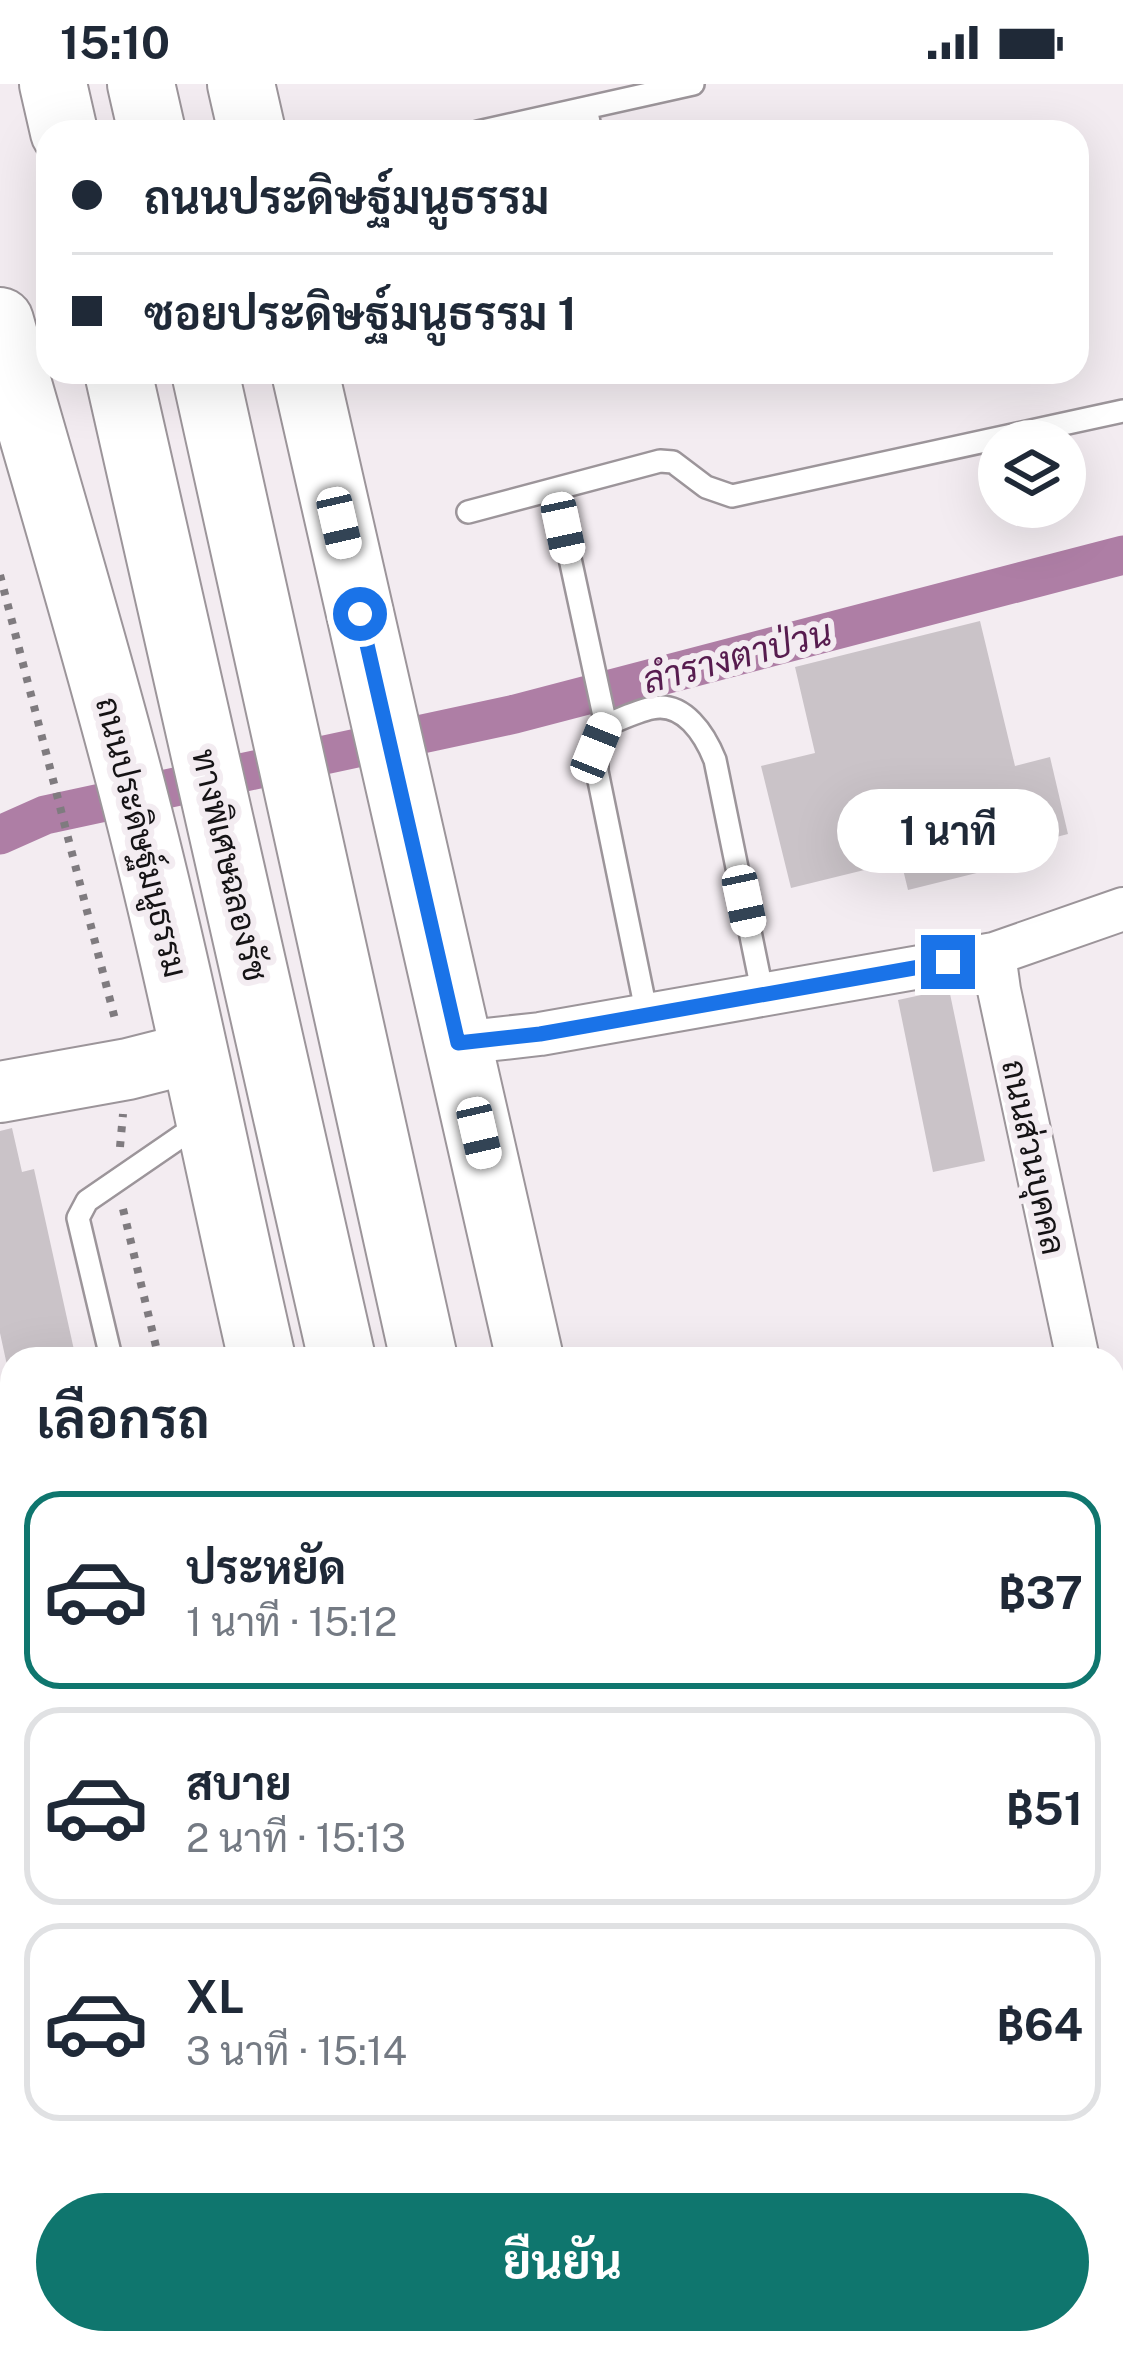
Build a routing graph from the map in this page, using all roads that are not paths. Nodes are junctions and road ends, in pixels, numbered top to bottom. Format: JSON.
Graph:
{"nodes":[{"id":1,"x":53,"y":84,"type":"edge"},
{"id":2,"x":141,"y":84,"type":"edge"},
{"id":3,"x":241,"y":84,"type":"edge"},
{"id":4,"x":693,"y":84,"type":"edge"},
{"id":5,"x":586,"y":108,"type":"junction"},
{"id":6,"x":61,"y":120,"type":"edge"},
{"id":7,"x":149,"y":120,"type":"edge"},
{"id":8,"x":249,"y":120,"type":"edge"},
{"id":9,"x":532,"y":120,"type":"edge"},
{"id":10,"x":588,"y":120,"type":"edge"},
{"id":11,"x":0,"y":321,"type":"edge"},
{"id":12,"x":121,"y":384,"type":"edge"},
{"id":13,"x":208,"y":384,"type":"edge"},
{"id":14,"x":308,"y":384,"type":"edge"},
{"id":15,"x":1123,"y":411,"type":"edge"},
{"id":16,"x":555,"y":489,"type":"junction"},
{"id":17,"x":468,"y":512,"type":"dead end"},
{"id":18,"x":606,"y":725,"type":"junction"},
{"id":19,"x":1123,"y":909,"type":"edge"},
{"id":20,"x":994,"y":954,"type":"junction"},
{"id":21,"x":763,"y":994,"type":"junction"},
{"id":22,"x":647,"y":1015,"type":"junction"},
{"id":23,"x":458,"y":1043,"type":"junction"},
{"id":24,"x":195,"y":1052,"type":"junction"},
{"id":25,"x":0,"y":1092,"type":"edge"},
{"id":26,"x":207,"y":1118,"type":"junction"},
{"id":27,"x":109,"y":1347,"type":"edge"},
{"id":28,"x":259,"y":1347,"type":"edge"},
{"id":29,"x":339,"y":1347,"type":"edge"},
{"id":30,"x":421,"y":1347,"type":"edge"},
{"id":31,"x":527,"y":1347,"type":"edge"},
{"id":32,"x":1075,"y":1347,"type":"edge"}],
"edges":[{"from":1,"to":6,"type":"main road"},
{"from":2,"to":7,"type":"main road"},
{"from":3,"to":8,"type":"main road"},
{"from":4,"to":5,"type":"lane"},
{"from":5,"to":9,"type":"lane"},
{"from":5,"to":10,"type":"lane"},
{"from":11,"to":24,"type":"main road","name":"ถนนประดิษฐ์มนูธรรม"},
{"from":12,"to":29,"type":"main road","name":"ทางพิเศษฉลองรัช"},
{"from":13,"to":30,"type":"main road"},
{"from":14,"to":23,"type":"main road"},
{"from":15,"to":16,"type":"lane"},
{"from":16,"to":17,"type":"lane"},
{"from":16,"to":18,"type":"lane"},
{"from":18,"to":21,"type":"lane"},
{"from":18,"to":22,"type":"lane"},
{"from":19,"to":20,"type":"street"},
{"from":20,"to":21,"type":"street"},
{"from":20,"to":32,"type":"street","name":"ถนนส่วนบุคคล"},
{"from":21,"to":22,"type":"street"},
{"from":22,"to":23,"type":"street"},
{"from":23,"to":31,"type":"main road"},
{"from":24,"to":25,"type":"street"},
{"from":24,"to":26,"type":"main road","name":"ถนนประดิษฐ์มนูธรรม"},
{"from":26,"to":27,"type":"lane"},
{"from":26,"to":28,"type":"main road","name":"ถนนประดิษฐ์มนูธรรม"}]}
